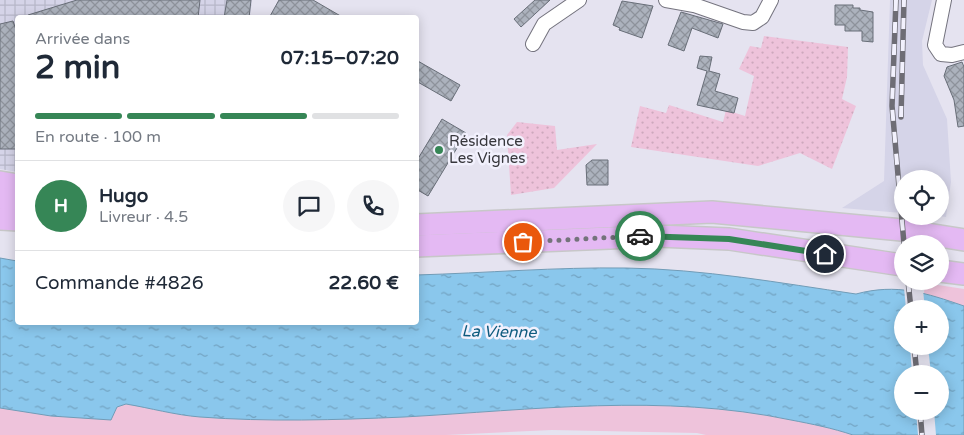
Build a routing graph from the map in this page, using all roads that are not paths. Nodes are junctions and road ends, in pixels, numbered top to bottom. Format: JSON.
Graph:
{"nodes":[{"id":1,"x":579,"y":0,"type":"edge"},
{"id":2,"x":666,"y":0,"type":"edge"},
{"id":3,"x":771,"y":0,"type":"edge"},
{"id":4,"x":944,"y":0,"type":"edge"},
{"id":5,"x":532,"y":44,"type":"dead end"},
{"id":6,"x":964,"y":52,"type":"edge"},
{"id":7,"x":0,"y":182,"type":"edge"},
{"id":8,"x":15,"y":184,"type":"edge"},
{"id":9,"x":0,"y":198,"type":"edge"},
{"id":10,"x":15,"y":200,"type":"edge"},
{"id":11,"x":0,"y":219,"type":"edge"},
{"id":12,"x":15,"y":220,"type":"edge"},
{"id":13,"x":419,"y":226,"type":"edge"},
{"id":14,"x":964,"y":240,"type":"edge"},
{"id":15,"x":419,"y":246,"type":"edge"},
{"id":16,"x":894,"y":264,"type":"edge"},
{"id":17,"x":949,"y":272,"type":"edge"},
{"id":18,"x":964,"y":274,"type":"edge"}],
"edges":[{"from":1,"to":5,"type":"street"},
{"from":2,"to":3,"type":"street"},
{"from":4,"to":6,"type":"street"},
{"from":7,"to":8,"type":"main road"},
{"from":9,"to":10,"type":"main road"},
{"from":11,"to":12,"type":"main road"},
{"from":13,"to":14,"type":"main road"},
{"from":15,"to":16,"type":"main road"},
{"from":17,"to":18,"type":"main road"}]}
